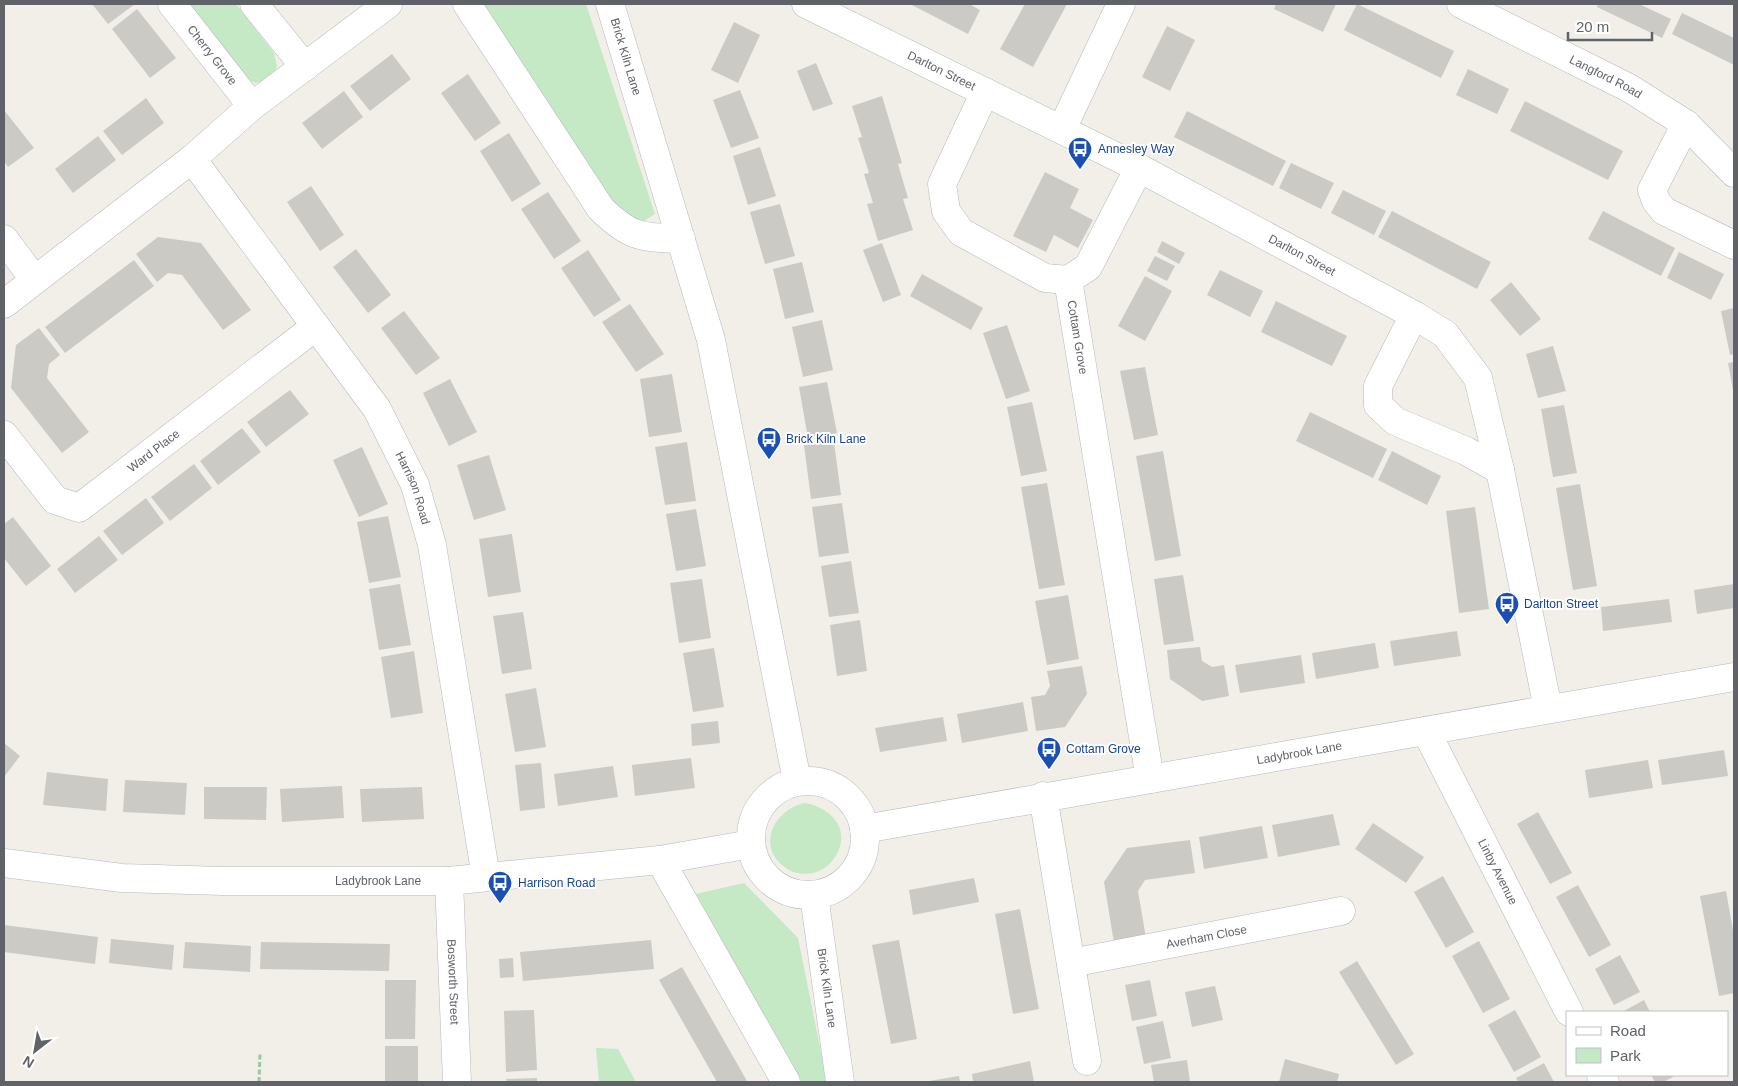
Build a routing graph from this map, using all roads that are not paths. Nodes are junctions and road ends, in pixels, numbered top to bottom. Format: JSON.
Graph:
{"nodes":[{"id":1,"x":172,"y":4,"type":"edge"},
{"id":2,"x":254,"y":4,"type":"edge"},
{"id":3,"x":388,"y":4,"type":"edge"},
{"id":4,"x":467,"y":4,"type":"edge"},
{"id":5,"x":610,"y":4,"type":"edge"},
{"id":6,"x":806,"y":4,"type":"edge"},
{"id":7,"x":1121,"y":4,"type":"edge"},
{"id":8,"x":1461,"y":4,"type":"edge"},
{"id":9,"x":305,"y":67,"type":"junction"},
{"id":10,"x":985,"y":92,"type":"junction"},
{"id":11,"x":252,"y":106,"type":"junction"},
{"id":12,"x":1686,"y":124,"type":"junction"},
{"id":13,"x":1062,"y":129,"type":"junction"},
{"id":14,"x":192,"y":159,"type":"junction"},
{"id":15,"x":1139,"y":168,"type":"junction"},
{"id":16,"x":1734,"y":174,"type":"edge"},
{"id":17,"x":4,"y":239,"type":"edge"},
{"id":18,"x":681,"y":239,"type":"junction"},
{"id":19,"x":1734,"y":245,"type":"edge"},
{"id":20,"x":34,"y":279,"type":"junction"},
{"id":21,"x":1068,"y":280,"type":"junction"},
{"id":22,"x":4,"y":304,"type":"edge"},
{"id":23,"x":1414,"y":314,"type":"junction"},
{"id":24,"x":315,"y":327,"type":"junction"},
{"id":25,"x":4,"y":435,"type":"edge"},
{"id":26,"x":1500,"y":470,"type":"junction"},
{"id":27,"x":1734,"y":677,"type":"edge"},
{"id":28,"x":1548,"y":709,"type":"junction"},
{"id":29,"x":1426,"y":731,"type":"junction"},
{"id":30,"x":1150,"y":779,"type":"junction"},
{"id":31,"x":797,"y":781,"type":"junction"},
{"id":32,"x":1043,"y":796,"type":"junction"},
{"id":33,"x":864,"y":829,"type":"junction"},
{"id":34,"x":751,"y":844,"type":"junction"},
{"id":35,"x":660,"y":860,"type":"junction"},
{"id":36,"x":4,"y":863,"type":"edge"},
{"id":37,"x":486,"y":877,"type":"junction"},
{"id":38,"x":449,"y":881,"type":"junction"},
{"id":39,"x":814,"y":895,"type":"junction"},
{"id":40,"x":1341,"y":911,"type":"dead end"},
{"id":41,"x":1071,"y":963,"type":"junction"},
{"id":42,"x":1568,"y":1011,"type":"edge"},
{"id":43,"x":1087,"y":1060,"type":"dead end"},
{"id":44,"x":457,"y":1082,"type":"edge"},
{"id":45,"x":786,"y":1082,"type":"edge"},
{"id":46,"x":840,"y":1082,"type":"edge"}],
"edges":[{"from":1,"to":11,"type":"street","name":"Cherry Grove"},
{"from":2,"to":9,"type":"street"},
{"from":3,"to":9,"type":"street"},
{"from":4,"to":18,"type":"street"},
{"from":5,"to":18,"type":"street","name":"Brick Kiln Lane"},
{"from":6,"to":10,"type":"street","name":"Darlton Street"},
{"from":7,"to":13,"type":"street"},
{"from":8,"to":12,"type":"street","name":"Langford Road"},
{"from":9,"to":11,"type":"street"},
{"from":10,"to":13,"type":"street","name":"Darlton Street"},
{"from":10,"to":21,"type":"street"},
{"from":11,"to":14,"type":"street"},
{"from":12,"to":16,"type":"street","name":"Langford Road"},
{"from":12,"to":19,"type":"street"},
{"from":13,"to":15,"type":"street","name":"Darlton Street"},
{"from":14,"to":20,"type":"street"},
{"from":14,"to":24,"type":"street","name":"Harrison Road"},
{"from":15,"to":21,"type":"street"},
{"from":15,"to":23,"type":"street","name":"Darlton Street"},
{"from":17,"to":20,"type":"street"},
{"from":18,"to":31,"type":"street","name":"Brick Kiln Lane"},
{"from":20,"to":22,"type":"street"},
{"from":21,"to":30,"type":"street","name":"Cottam Grove"},
{"from":23,"to":26,"type":"street","name":"Darlton Street"},
{"from":23,"to":26,"type":"street"},
{"from":24,"to":25,"type":"street","name":"Ward Place"},
{"from":24,"to":37,"type":"street","name":"Harrison Road"},
{"from":26,"to":28,"type":"street","name":"Darlton Street"},
{"from":27,"to":28,"type":"street","name":"Ladybrook Lane"},
{"from":28,"to":29,"type":"street","name":"Ladybrook Lane"},
{"from":29,"to":30,"type":"street","name":"Ladybrook Lane"},
{"from":29,"to":42,"type":"street","name":"Linby Avenue"},
{"from":30,"to":32,"type":"street","name":"Ladybrook Lane"},
{"from":31,"to":33,"type":"street"},
{"from":31,"to":34,"type":"street"},
{"from":32,"to":33,"type":"street","name":"Ladybrook Lane"},
{"from":32,"to":41,"type":"street"},
{"from":33,"to":39,"type":"street"},
{"from":34,"to":35,"type":"street","name":"Ladybrook Lane"},
{"from":34,"to":39,"type":"street"},
{"from":35,"to":37,"type":"street","name":"Ladybrook Lane"},
{"from":35,"to":45,"type":"street"},
{"from":36,"to":38,"type":"street","name":"Ladybrook Lane"},
{"from":37,"to":38,"type":"street","name":"Ladybrook Lane"},
{"from":38,"to":44,"type":"street","name":"Bosworth Street"},
{"from":39,"to":46,"type":"street","name":"Brick Kiln Lane"},
{"from":40,"to":41,"type":"street","name":"Averham Close"},
{"from":41,"to":43,"type":"street"}]}
